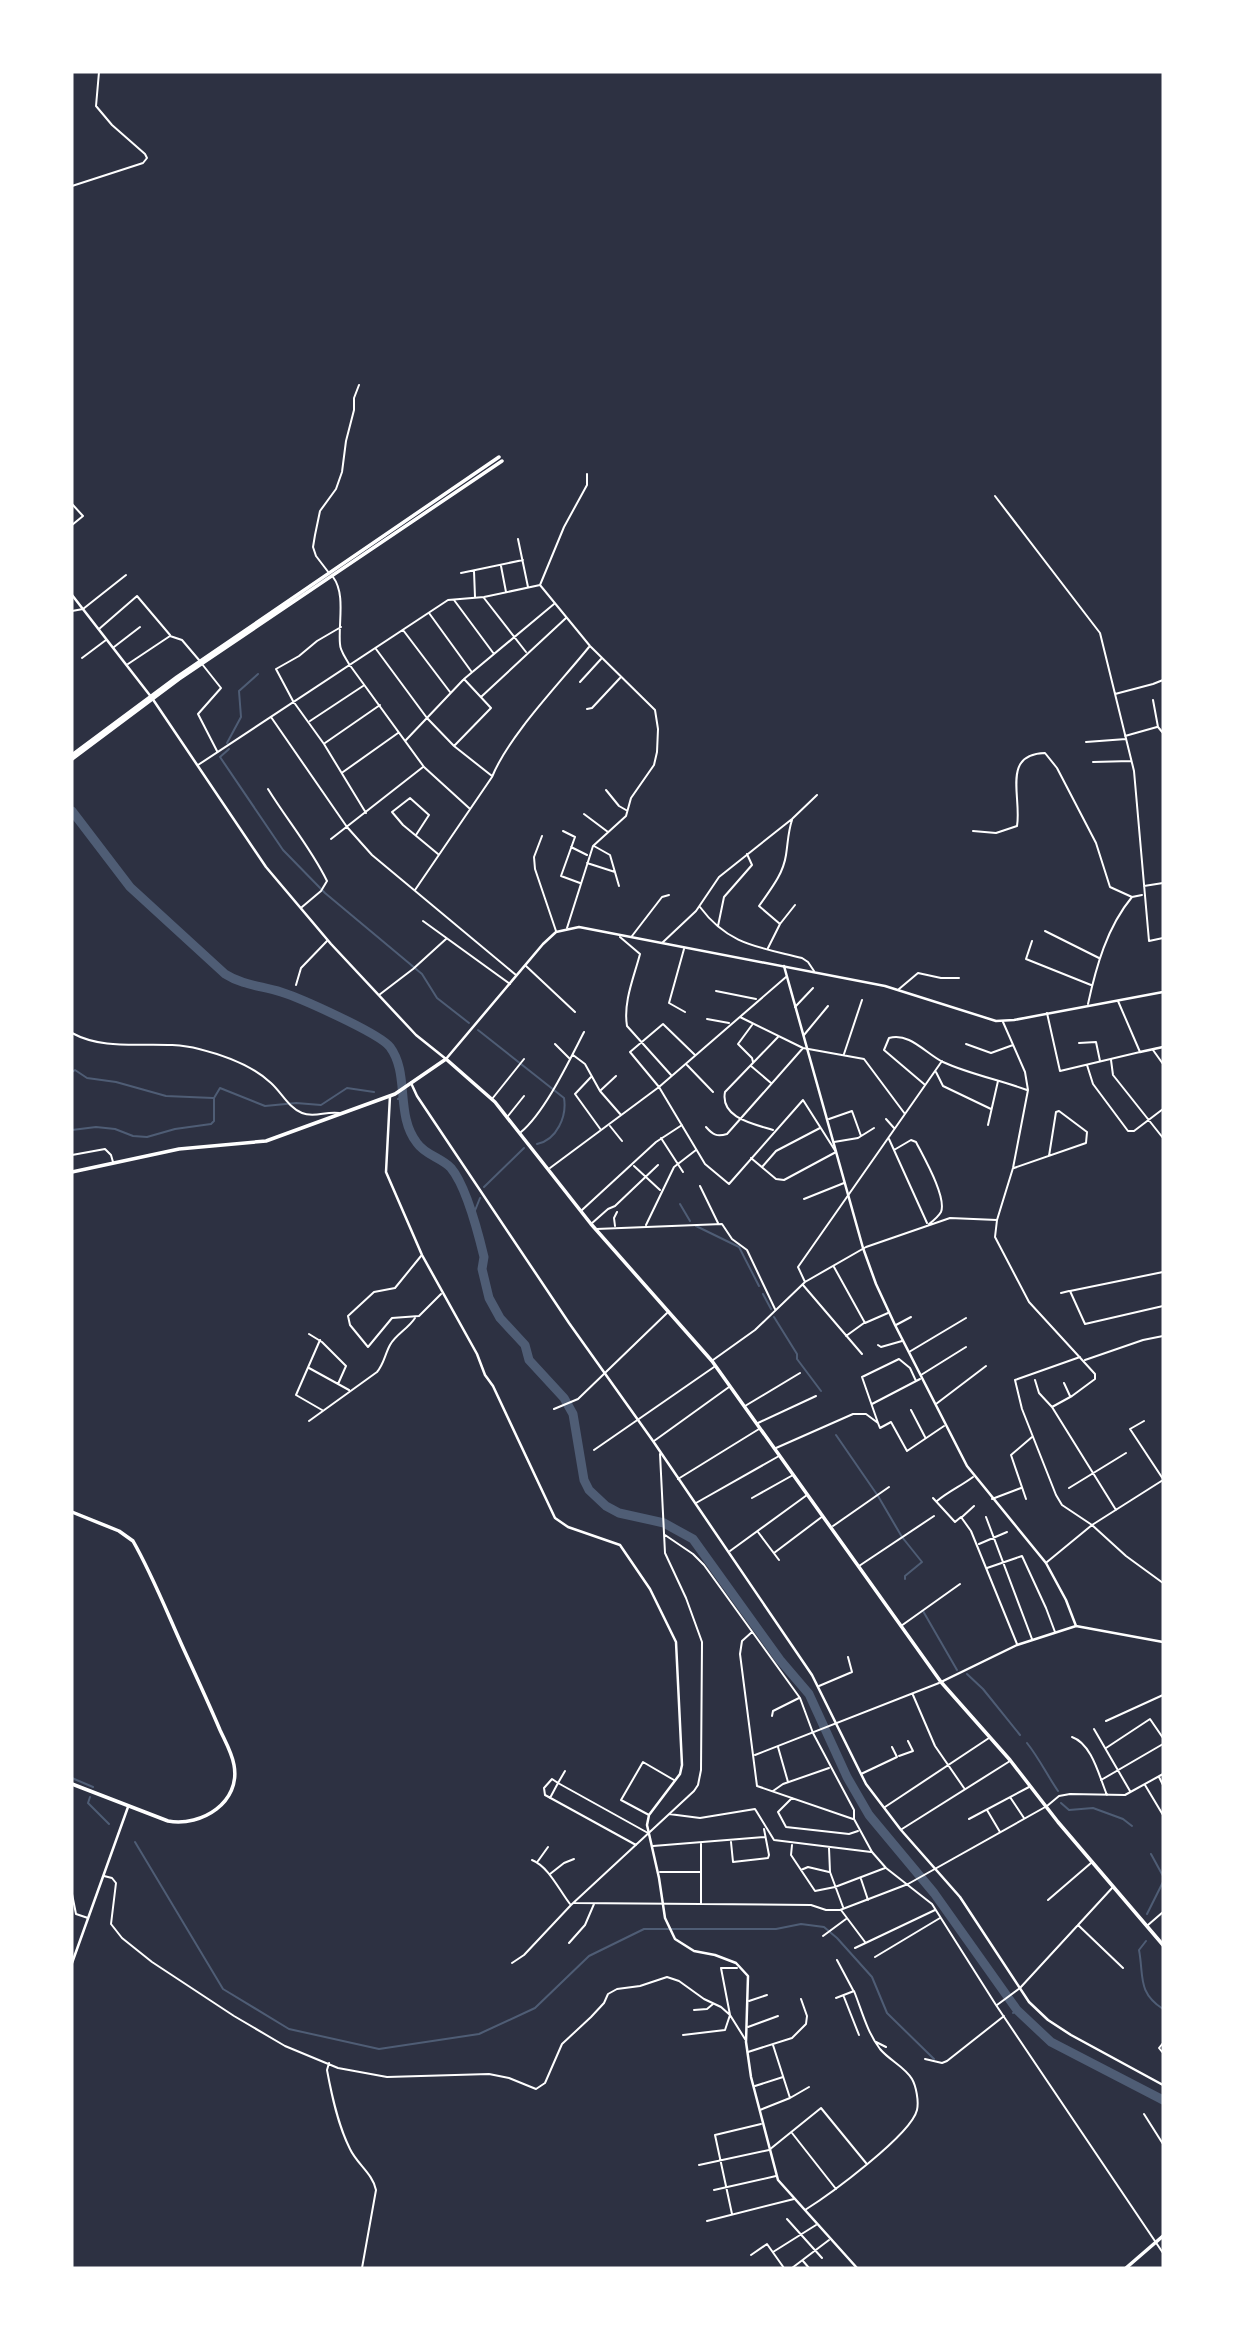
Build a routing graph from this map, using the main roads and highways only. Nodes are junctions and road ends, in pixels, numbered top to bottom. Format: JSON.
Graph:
{"nodes":[{"id":1,"x":500,"y":459,"type":"dead end"},
{"id":2,"x":72,"y":757,"type":"edge"},
{"id":3,"x":72,"y":1172,"type":"edge"},
{"id":4,"x":72,"y":1512,"type":"edge"},
{"id":5,"x":72,"y":1784,"type":"edge"},
{"id":6,"x":1163,"y":1945,"type":"edge"},
{"id":7,"x":1163,"y":2236,"type":"edge"},
{"id":8,"x":1126,"y":2268,"type":"edge"}],
"edges":[{"from":1,"to":2,"type":"highway"},
{"from":3,"to":6,"type":"highway"},
{"from":4,"to":5,"type":"highway"},
{"from":7,"to":8,"type":"highway"}]}
